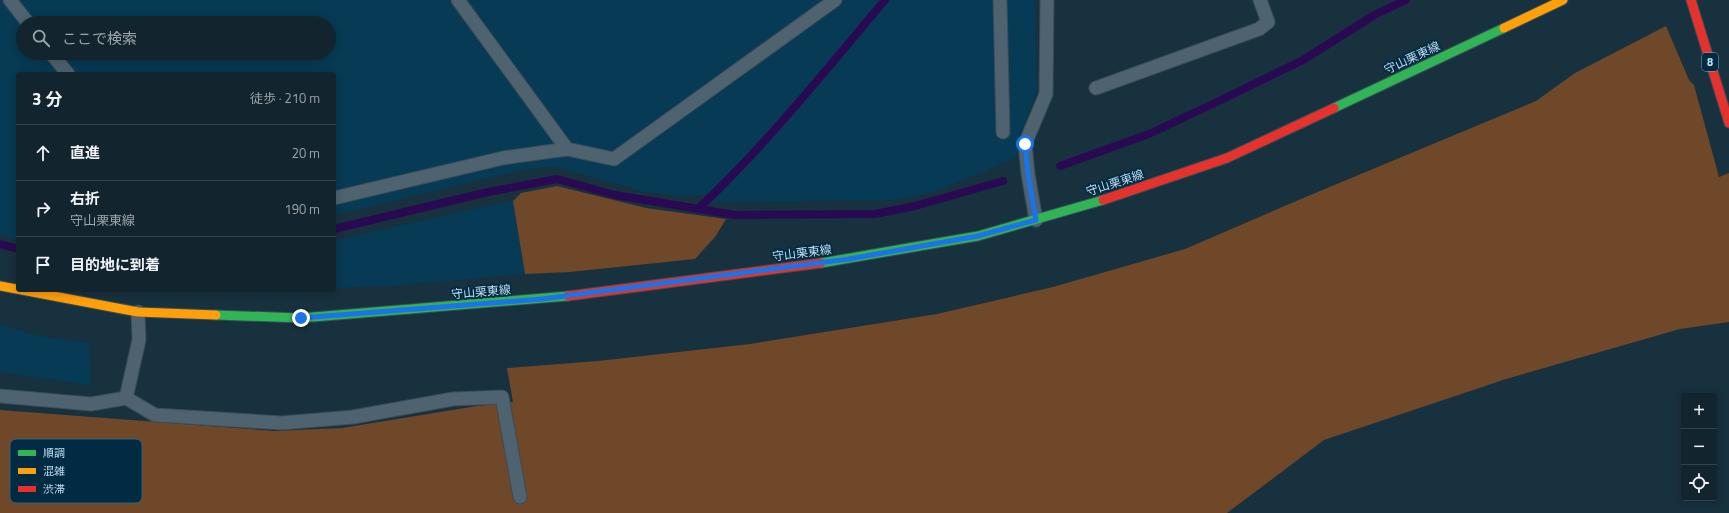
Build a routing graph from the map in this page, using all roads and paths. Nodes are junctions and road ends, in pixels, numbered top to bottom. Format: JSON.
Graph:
{"nodes":[{"id":1,"x":10,"y":0,"type":"edge"},
{"id":2,"x":458,"y":0,"type":"edge"},
{"id":3,"x":835,"y":0,"type":"edge"},
{"id":4,"x":1000,"y":0,"type":"edge"},
{"id":5,"x":1047,"y":0,"type":"edge"},
{"id":6,"x":1260,"y":0,"type":"edge"},
{"id":7,"x":1563,"y":0,"type":"edge"},
{"id":8,"x":1691,"y":0,"type":"edge"},
{"id":9,"x":23,"y":16,"type":"edge"},
{"id":10,"x":57,"y":60,"type":"edge"},
{"id":11,"x":66,"y":72,"type":"edge"},
{"id":12,"x":1096,"y":88,"type":"dead end"},
{"id":13,"x":1729,"y":123,"type":"edge"},
{"id":14,"x":1003,"y":132,"type":"dead end"},
{"id":15,"x":567,"y":149,"type":"junction"},
{"id":16,"x":336,"y":198,"type":"edge"},
{"id":17,"x":1036,"y":220,"type":"junction"},
{"id":18,"x":0,"y":286,"type":"edge"},
{"id":19,"x":16,"y":290,"type":"edge"},
{"id":20,"x":28,"y":292,"type":"edge"},
{"id":21,"x":138,"y":312,"type":"junction"},
{"id":22,"x":0,"y":396,"type":"edge"},
{"id":23,"x":126,"y":398,"type":"junction"},
{"id":24,"x":520,"y":497,"type":"dead end"}],
"edges":[{"from":1,"to":9,"type":"lane"},
{"from":2,"to":15,"type":"lane"},
{"from":3,"to":15,"type":"lane"},
{"from":4,"to":14,"type":"lane"},
{"from":5,"to":17,"type":"lane"},
{"from":6,"to":12,"type":"lane"},
{"from":7,"to":17,"type":"main road","name":"守山栗東線"},
{"from":8,"to":13,"type":"main road","number":"8"},
{"from":10,"to":11,"type":"lane"},
{"from":15,"to":16,"type":"lane"},
{"from":17,"to":21,"type":"main road","name":"守山栗東線"},
{"from":18,"to":19,"type":"main road","name":"守山栗東線"},
{"from":20,"to":21,"type":"main road","name":"守山栗東線"},
{"from":21,"to":23,"type":"lane"},
{"from":22,"to":23,"type":"lane"},
{"from":23,"to":24,"type":"lane"}]}
